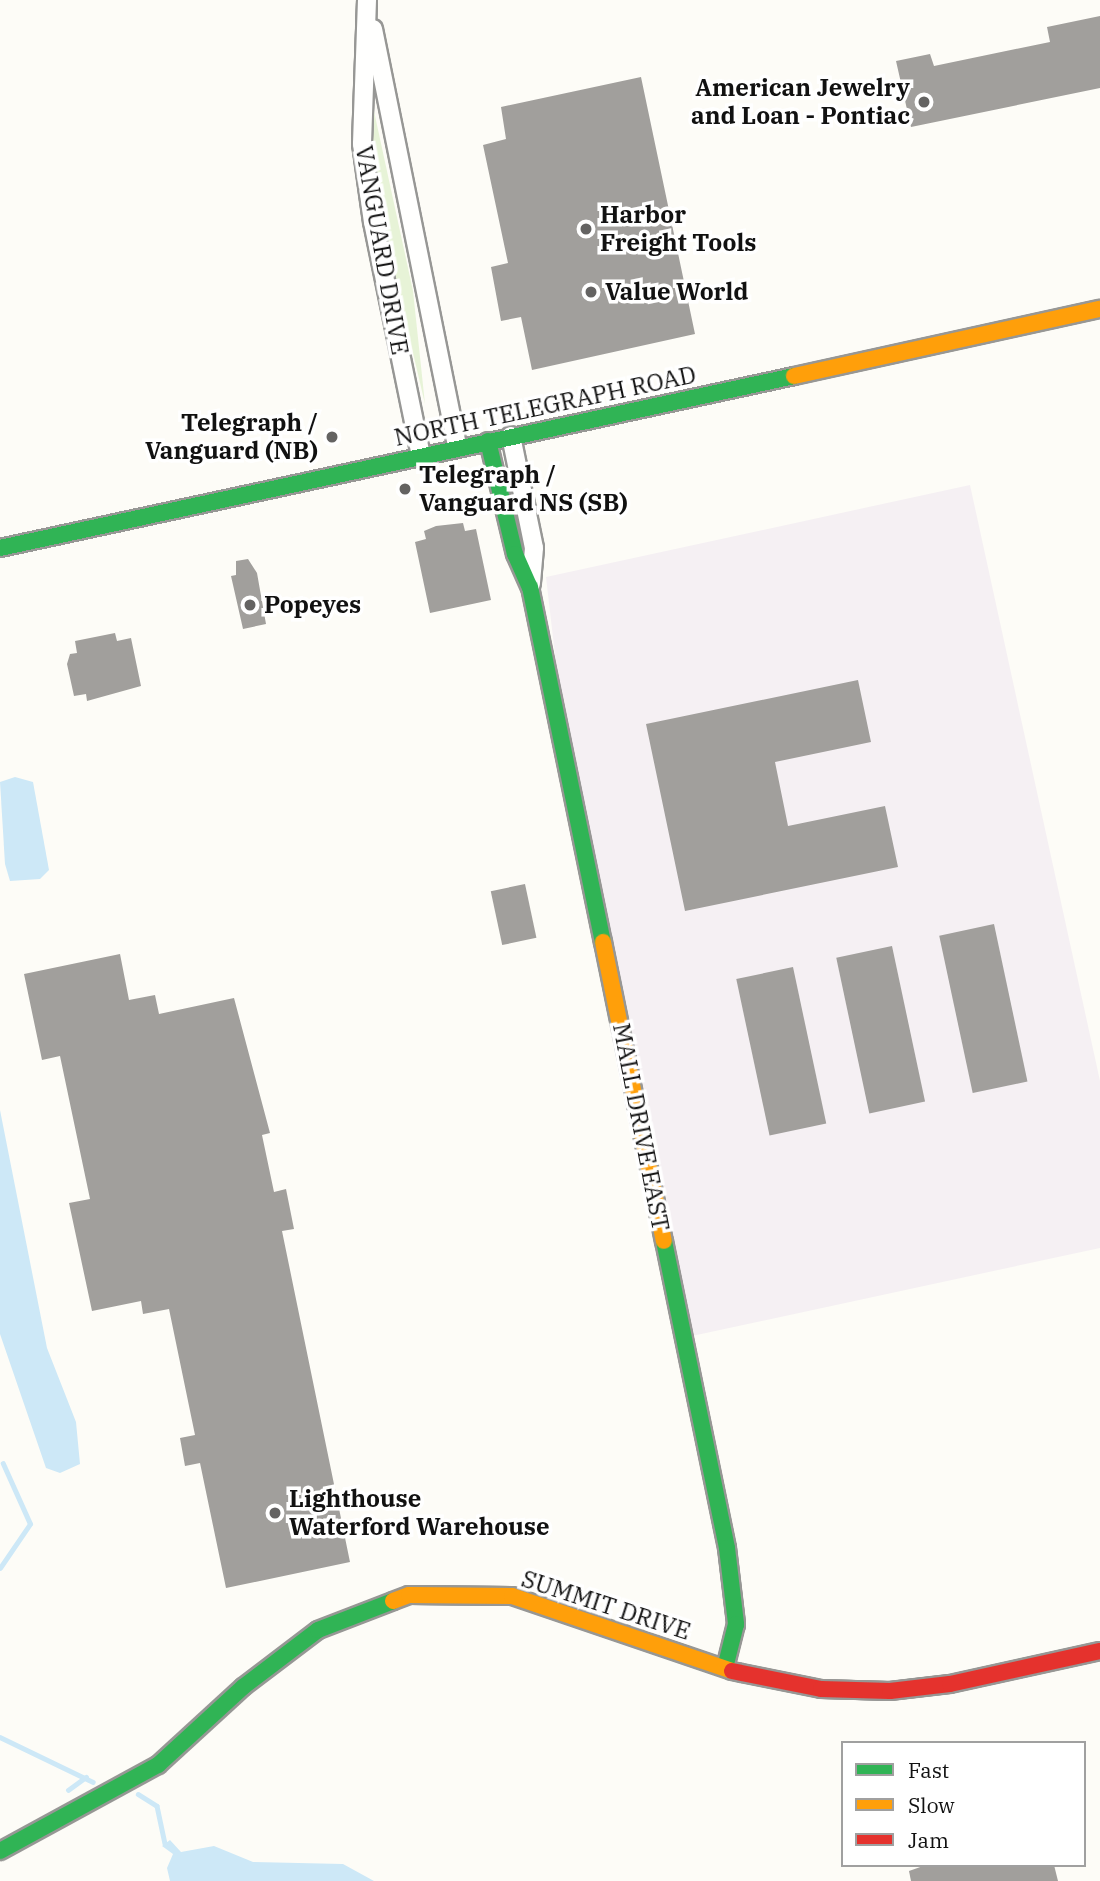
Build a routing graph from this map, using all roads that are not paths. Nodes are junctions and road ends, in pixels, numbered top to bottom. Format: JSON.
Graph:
{"nodes":[{"id":1,"x":368,"y":0,"type":"edge"},
{"id":2,"x":1100,"y":309,"type":"edge"},
{"id":3,"x":511,"y":436,"type":"junction"},
{"id":4,"x":488,"y":441,"type":"junction"},
{"id":5,"x":457,"y":447,"type":"junction"},
{"id":6,"x":421,"y":455,"type":"junction"},
{"id":7,"x":0,"y":548,"type":"edge"},
{"id":8,"x":530,"y":587,"type":"junction"},
{"id":9,"x":1100,"y":1651,"type":"edge"},
{"id":10,"x":725,"y":1668,"type":"junction"},
{"id":11,"x":0,"y":1851,"type":"edge"}],
"edges":[{"from":1,"to":5,"type":"street","name":"VANGUARD DRIVE"},
{"from":1,"to":6,"type":"street","name":"VANGUARD DRIVE"},
{"from":2,"to":3,"type":"street","name":"NORTH TELEGRAPH ROAD"},
{"from":3,"to":4,"type":"street","name":"NORTH TELEGRAPH ROAD"},
{"from":3,"to":8,"type":"street","name":"MALL DRIVE EAST"},
{"from":4,"to":5,"type":"street","name":"NORTH TELEGRAPH ROAD"},
{"from":4,"to":8,"type":"street","name":"MALL DRIVE EAST"},
{"from":5,"to":6,"type":"street","name":"NORTH TELEGRAPH ROAD"},
{"from":6,"to":7,"type":"street","name":"NORTH TELEGRAPH ROAD"},
{"from":8,"to":10,"type":"street","name":"MALL DRIVE EAST"},
{"from":9,"to":10,"type":"street","name":"SUMMIT DRIVE"},
{"from":10,"to":11,"type":"street","name":"SUMMIT DRIVE"}]}
